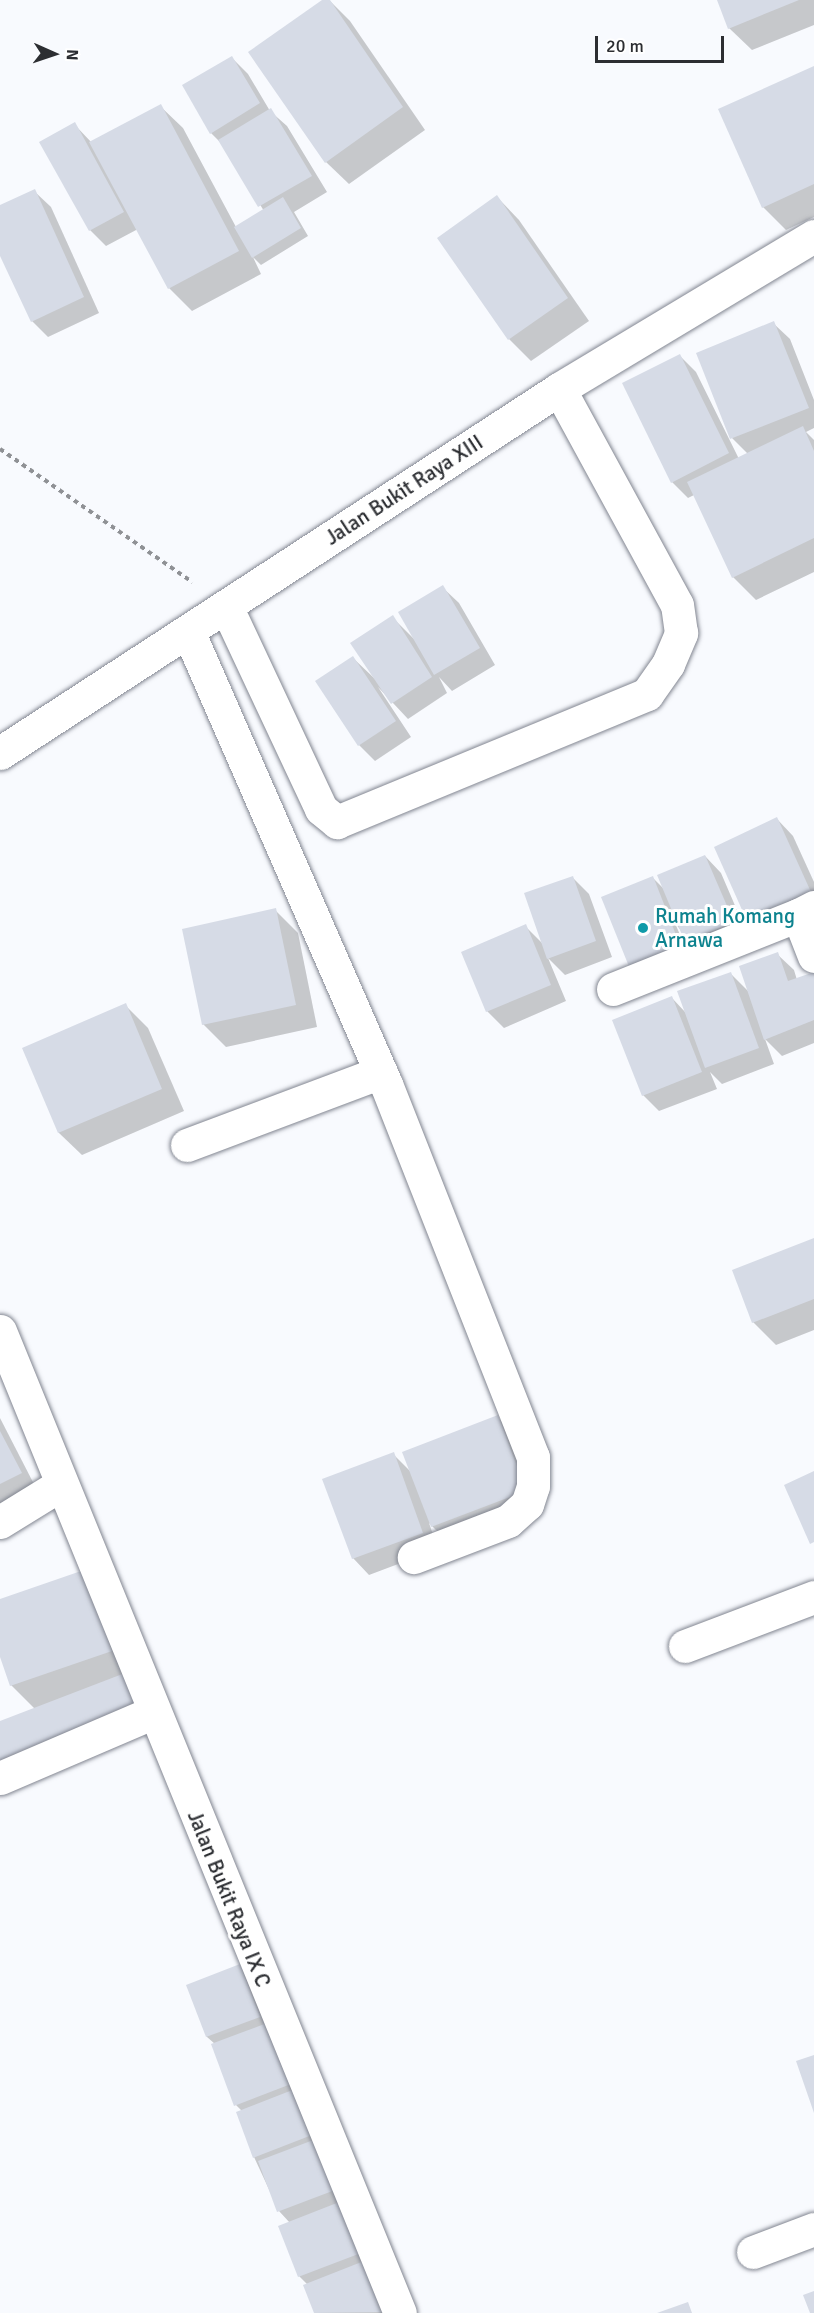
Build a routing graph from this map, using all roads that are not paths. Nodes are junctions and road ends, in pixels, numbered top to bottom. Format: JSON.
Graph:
{"nodes":[{"id":1,"x":814,"y":236,"type":"edge"},
{"id":2,"x":559,"y":389,"type":"junction"},
{"id":3,"x":226,"y":606,"type":"junction"},
{"id":4,"x":188,"y":631,"type":"junction"},
{"id":5,"x":0,"y":753,"type":"edge"},
{"id":6,"x":806,"y":911,"type":"edge"},
{"id":7,"x":814,"y":956,"type":"edge"},
{"id":8,"x":613,"y":989,"type":"dead end"},
{"id":9,"x":381,"y":1072,"type":"junction"},
{"id":10,"x":187,"y":1145,"type":"dead end"},
{"id":11,"x":0,"y":1332,"type":"edge"},
{"id":12,"x":60,"y":1485,"type":"junction"},
{"id":13,"x":0,"y":1522,"type":"edge"},
{"id":14,"x":414,"y":1557,"type":"dead end"},
{"id":15,"x":814,"y":1597,"type":"edge"},
{"id":16,"x":685,"y":1646,"type":"dead end"},
{"id":17,"x":152,"y":1713,"type":"junction"},
{"id":18,"x":0,"y":1778,"type":"edge"},
{"id":19,"x":814,"y":2229,"type":"edge"},
{"id":20,"x":753,"y":2252,"type":"dead end"},
{"id":21,"x":400,"y":2313,"type":"edge"}],
"edges":[{"from":1,"to":2,"type":"street","name":"Jalan Bukit Raya XIII"},
{"from":2,"to":3,"type":"street","name":"Jalan Bukit Raya XIII"},
{"from":2,"to":3,"type":"street"},
{"from":3,"to":4,"type":"street","name":"Jalan Bukit Raya XIII"},
{"from":4,"to":5,"type":"street","name":"Jalan Bukit Raya XIII"},
{"from":4,"to":9,"type":"street"},
{"from":6,"to":7,"type":"street"},
{"from":6,"to":8,"type":"street"},
{"from":9,"to":10,"type":"street"},
{"from":9,"to":14,"type":"street"},
{"from":11,"to":12,"type":"street","name":"Jalan Bukit Raya IX C"},
{"from":12,"to":13,"type":"street"},
{"from":12,"to":17,"type":"street","name":"Jalan Bukit Raya IX C"},
{"from":15,"to":16,"type":"street"},
{"from":17,"to":18,"type":"street"},
{"from":17,"to":21,"type":"street","name":"Jalan Bukit Raya IX C"},
{"from":19,"to":20,"type":"street"}]}
